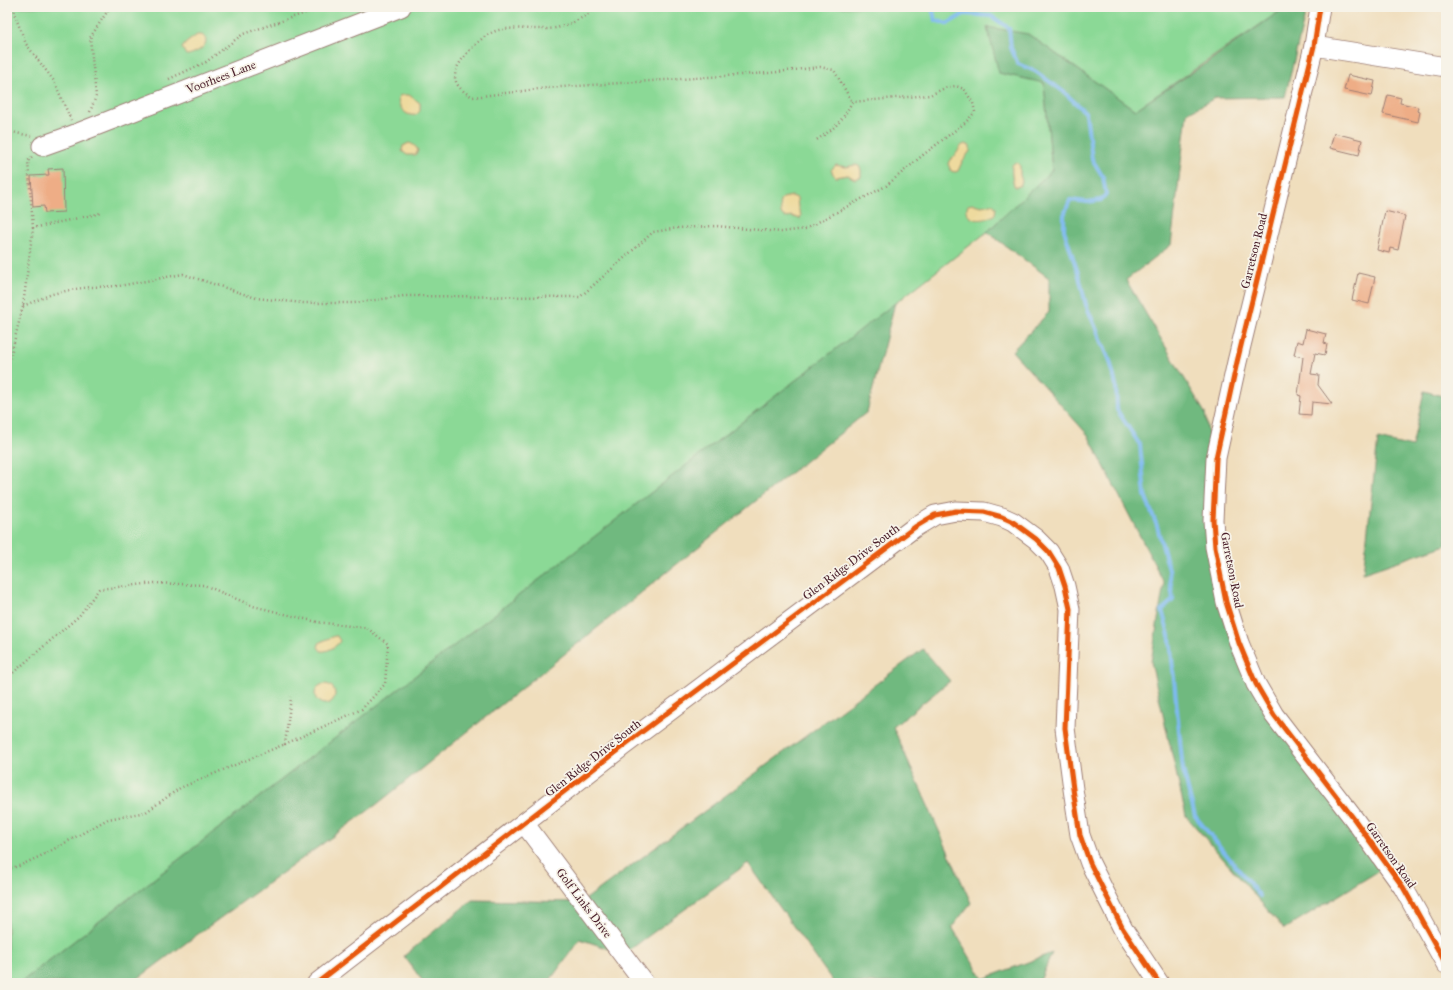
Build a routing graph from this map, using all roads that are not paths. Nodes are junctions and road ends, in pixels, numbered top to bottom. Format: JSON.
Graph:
{"nodes":[{"id":1,"x":401,"y":7,"type":"edge"},
{"id":2,"x":1320,"y":7,"type":"edge"},
{"id":3,"x":1314,"y":46,"type":"junction"},
{"id":4,"x":1446,"y":67,"type":"edge"},
{"id":5,"x":42,"y":146,"type":"road end"},
{"id":6,"x":524,"y":823,"type":"junction"},
{"id":7,"x":1446,"y":964,"type":"edge"},
{"id":8,"x":317,"y":983,"type":"edge"},
{"id":9,"x":644,"y":983,"type":"edge"},
{"id":10,"x":1159,"y":983,"type":"edge"}],
"edges":[{"from":1,"to":5,"type":"street","name":"Voorhees Lane"},
{"from":2,"to":3,"type":"street","name":"Garretson Road"},
{"from":3,"to":4,"type":"street"},
{"from":3,"to":7,"type":"street","name":"Garretson Road"},
{"from":6,"to":8,"type":"street","name":"Glen Ridge Drive South"},
{"from":6,"to":9,"type":"street","name":"Golf Links Drive"},
{"from":6,"to":10,"type":"street","name":"Glen Ridge Drive South"}]}
